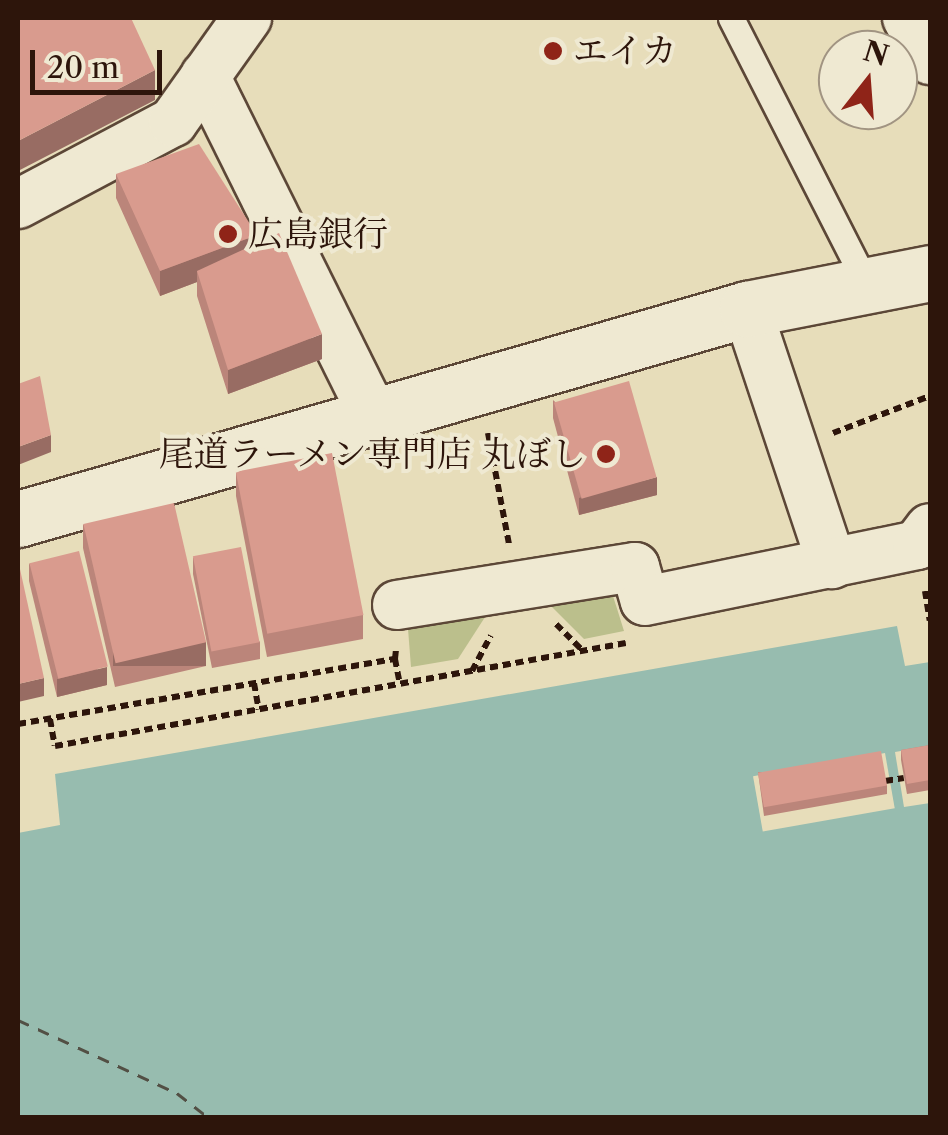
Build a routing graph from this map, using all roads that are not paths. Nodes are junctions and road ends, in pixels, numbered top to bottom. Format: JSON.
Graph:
{"nodes":[{"id":1,"x":247,"y":18,"type":"edge"},
{"id":2,"x":731,"y":18,"type":"edge"},
{"id":3,"x":907,"y":18,"type":"edge"},
{"id":4,"x":930,"y":60,"type":"edge"},
{"id":5,"x":205,"y":76,"type":"junction"},
{"id":6,"x":18,"y":204,"type":"edge"},
{"id":7,"x":930,"y":273,"type":"edge"},
{"id":8,"x":864,"y":279,"type":"junction"},
{"id":9,"x":747,"y":309,"type":"junction"},
{"id":10,"x":372,"y":412,"type":"junction"},
{"id":11,"x":18,"y":519,"type":"edge"},
{"id":12,"x":930,"y":528,"type":"edge"},
{"id":13,"x":832,"y":564,"type":"junction"},
{"id":14,"x":397,"y":605,"type":"road end"}],
"edges":[{"from":1,"to":5,"type":"street"},
{"from":2,"to":8,"type":"lane"},
{"from":3,"to":4,"type":"street"},
{"from":5,"to":6,"type":"street"},
{"from":5,"to":10,"type":"street"},
{"from":7,"to":8,"type":"street"},
{"from":8,"to":9,"type":"street"},
{"from":9,"to":10,"type":"street"},
{"from":9,"to":13,"type":"street"},
{"from":10,"to":11,"type":"street"},
{"from":12,"to":13,"type":"street"},
{"from":13,"to":14,"type":"street"}]}
